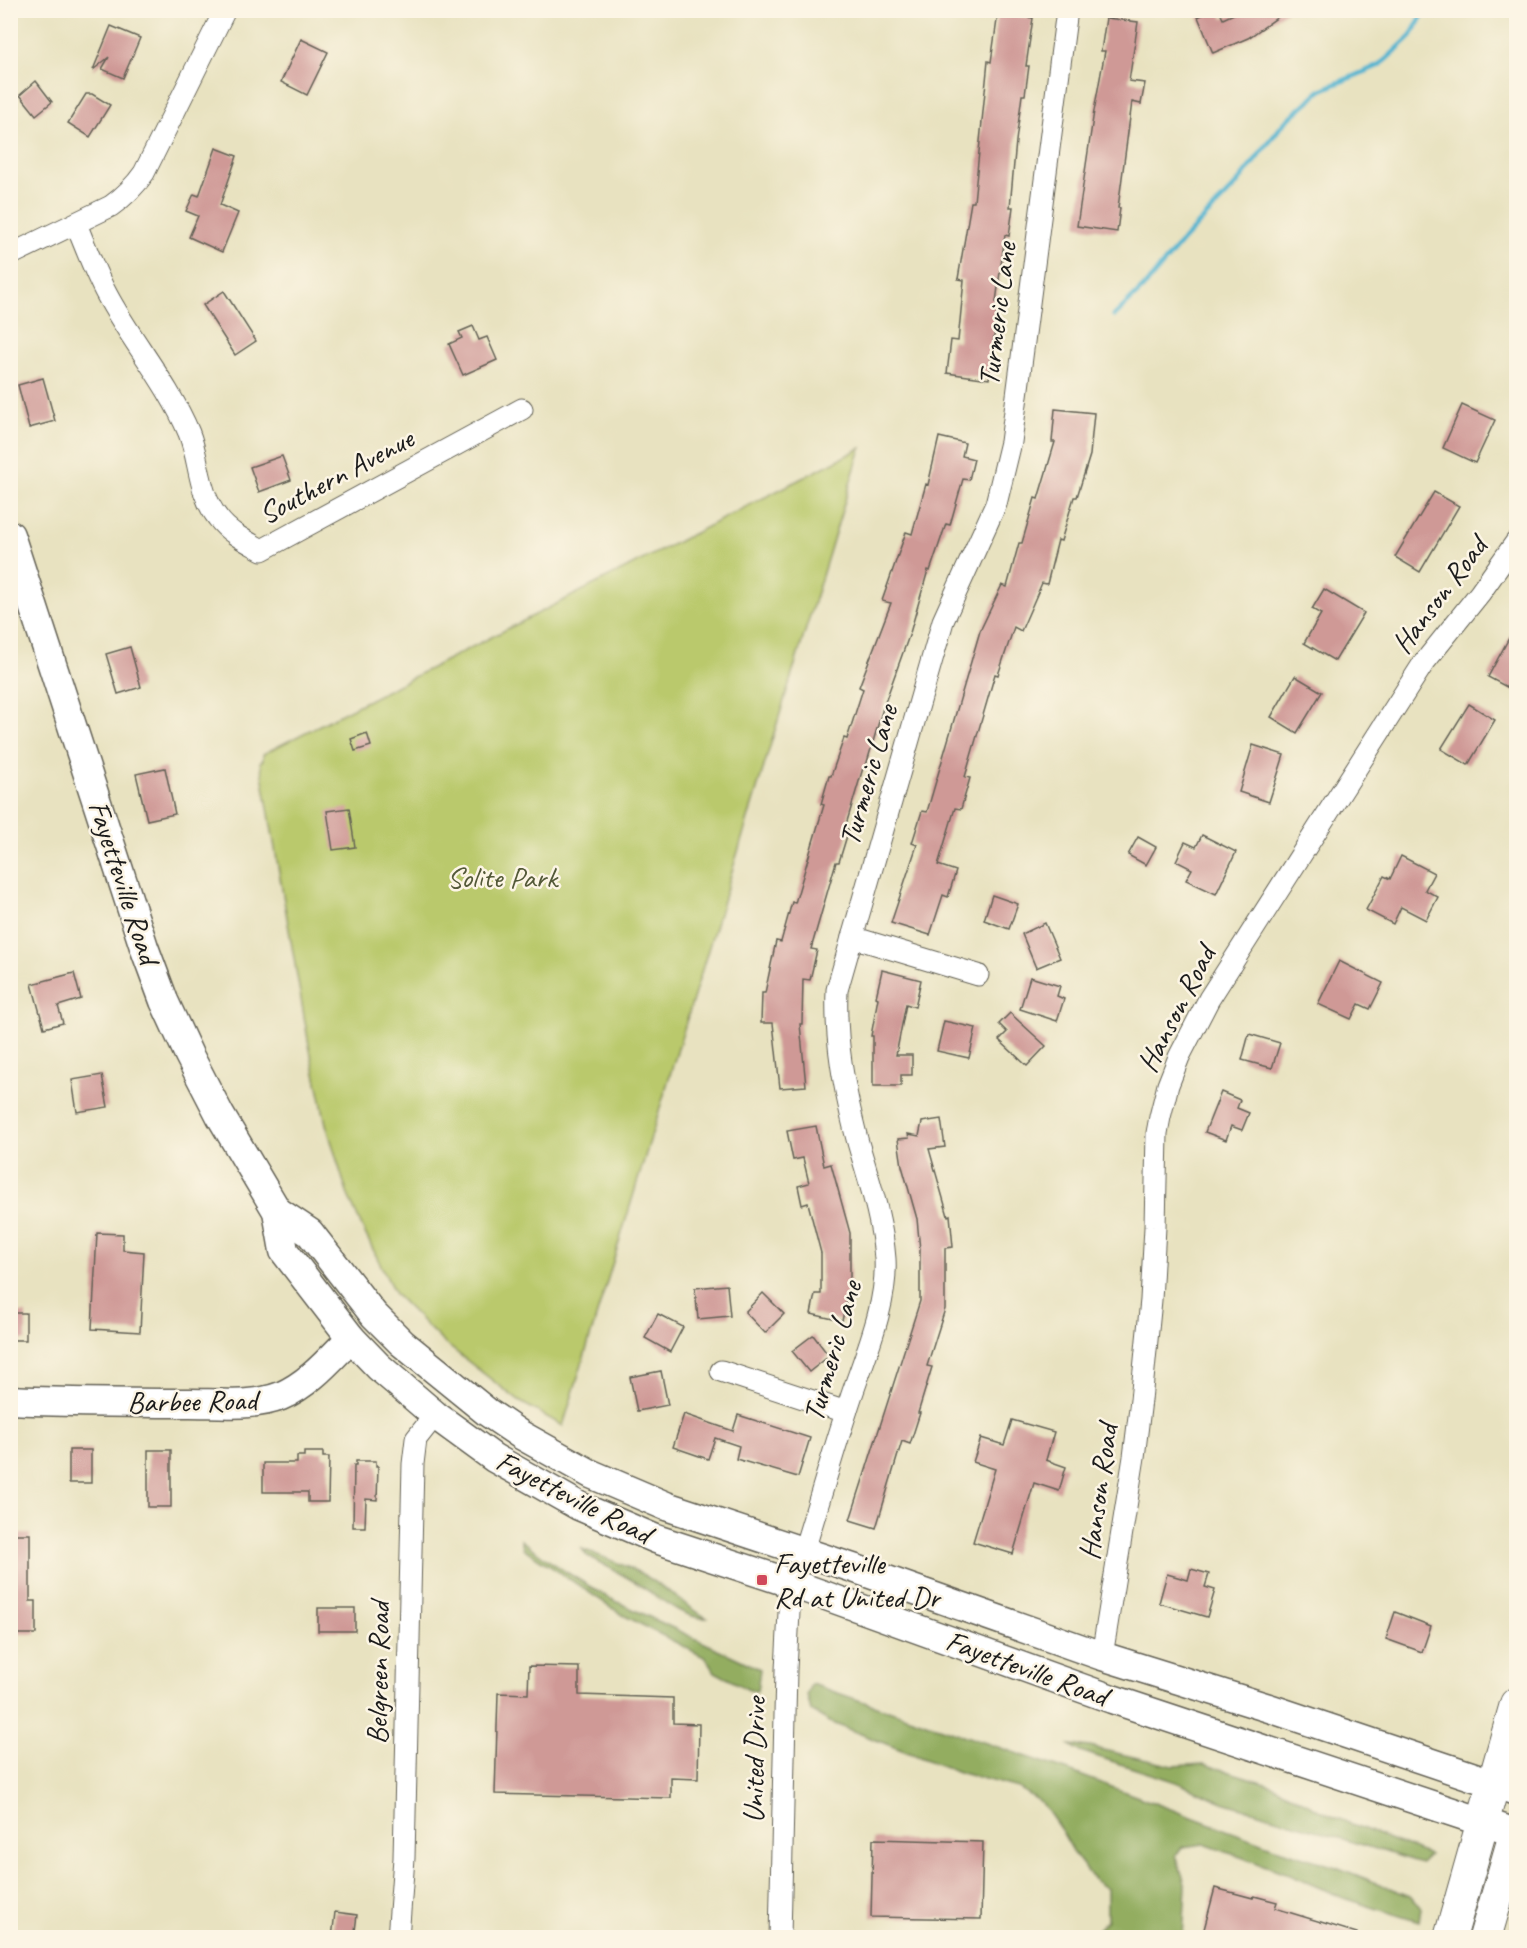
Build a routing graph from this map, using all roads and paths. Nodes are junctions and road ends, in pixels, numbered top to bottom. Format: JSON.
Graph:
{"nodes":[{"id":1,"x":1067,"y":10,"type":"edge"},
{"id":2,"x":220,"y":12,"type":"edge"},
{"id":3,"x":76,"y":224,"type":"junction"},
{"id":4,"x":10,"y":255,"type":"edge"},
{"id":5,"x":522,"y":409,"type":"dead end"},
{"id":6,"x":10,"y":535,"type":"edge"},
{"id":7,"x":1516,"y":542,"type":"edge"},
{"id":8,"x":852,"y":937,"type":"junction"},
{"id":9,"x":978,"y":975,"type":"dead end"},
{"id":10,"x":278,"y":1211,"type":"junction"},
{"id":11,"x":351,"y":1338,"type":"junction"},
{"id":12,"x":721,"y":1371,"type":"dead end"},
{"id":13,"x":10,"y":1400,"type":"edge"},
{"id":14,"x":846,"y":1412,"type":"junction"},
{"id":15,"x":435,"y":1415,"type":"junction"},
{"id":16,"x":803,"y":1553,"type":"junction"},
{"id":17,"x":793,"y":1584,"type":"junction"},
{"id":18,"x":1102,"y":1656,"type":"junction"},
{"id":19,"x":1516,"y":1704,"type":"edge"},
{"id":20,"x":1505,"y":1787,"type":"edge"},
{"id":21,"x":1482,"y":1821,"type":"junction"},
{"id":22,"x":1516,"y":1832,"type":"edge"},
{"id":23,"x":398,"y":1938,"type":"edge"},
{"id":24,"x":780,"y":1938,"type":"edge"},
{"id":25,"x":1450,"y":1938,"type":"edge"},
{"id":26,"x":1485,"y":1938,"type":"edge"}],
"edges":[{"from":1,"to":8,"type":"street","name":"Turmeric Lane"},
{"from":2,"to":3,"type":"street"},
{"from":3,"to":4,"type":"street"},
{"from":3,"to":5,"type":"street","name":"Southern Avenue"},
{"from":6,"to":10,"type":"main road","name":"Fayetteville Road"},
{"from":7,"to":18,"type":"street","name":"Hanson Road"},
{"from":8,"to":9,"type":"street"},
{"from":8,"to":14,"type":"street","name":"Turmeric Lane"},
{"from":10,"to":11,"type":"main road","name":"Fayetteville Road"},
{"from":10,"to":16,"type":"main road","name":"Fayetteville Road"},
{"from":11,"to":13,"type":"main road","name":"Barbee Road"},
{"from":11,"to":15,"type":"main road","name":"Fayetteville Road"},
{"from":12,"to":14,"type":"street"},
{"from":14,"to":16,"type":"street","name":"Turmeric Lane"},
{"from":15,"to":17,"type":"main road","name":"Fayetteville Road"},
{"from":15,"to":23,"type":"street","name":"Belgreen Road"},
{"from":16,"to":18,"type":"main road","name":"Fayetteville Road"},
{"from":17,"to":21,"type":"main road","name":"Fayetteville Road"},
{"from":17,"to":24,"type":"street","name":"United Drive"},
{"from":18,"to":20,"type":"main road","name":"Fayetteville Road"},
{"from":19,"to":20,"type":"main road"},
{"from":20,"to":21,"type":"main road"},
{"from":21,"to":22,"type":"main road","name":"Fayetteville Road"},
{"from":21,"to":25,"type":"main road"},
{"from":22,"to":26,"type":"main road"}]}
